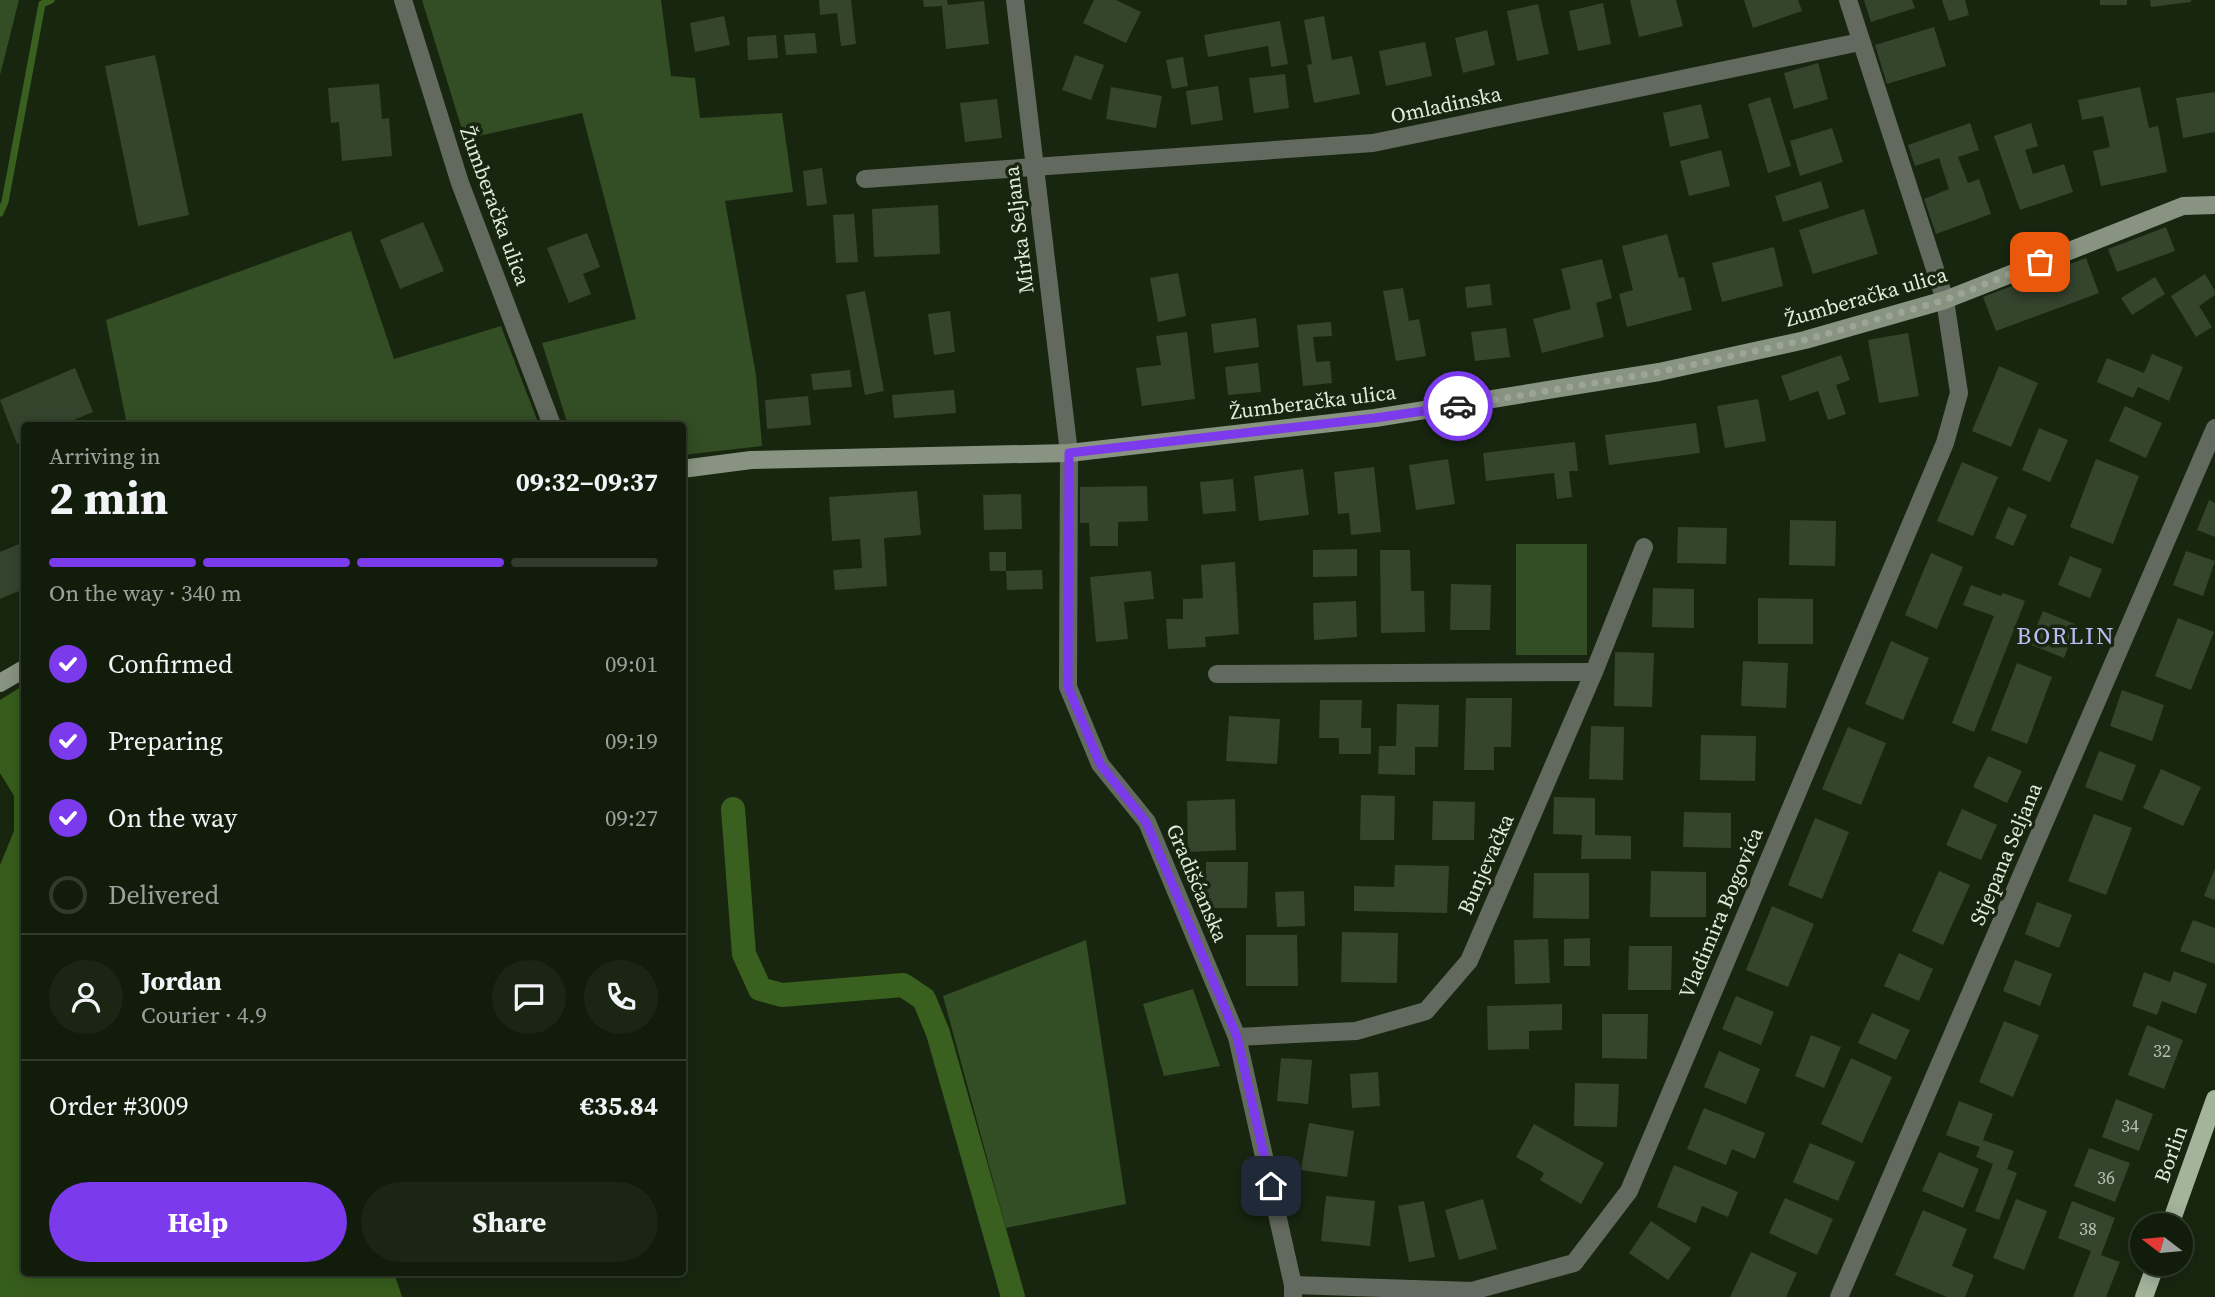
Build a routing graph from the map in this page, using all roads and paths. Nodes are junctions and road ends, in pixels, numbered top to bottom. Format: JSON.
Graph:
{"nodes":[{"id":1,"x":403,"y":0,"type":"edge"},
{"id":2,"x":1015,"y":0,"type":"edge"},
{"id":3,"x":1848,"y":0,"type":"edge"},
{"id":4,"x":1860,"y":42,"type":"junction"},
{"id":5,"x":1034,"y":167,"type":"junction"},
{"id":6,"x":865,"y":179,"type":"dead end"},
{"id":7,"x":2215,"y":205,"type":"edge"},
{"id":8,"x":1945,"y":300,"type":"junction"},
{"id":9,"x":551,"y":422,"type":"edge"},
{"id":10,"x":2215,"y":428,"type":"edge"},
{"id":11,"x":1069,"y":453,"type":"junction"},
{"id":12,"x":686,"y":468,"type":"edge"},
{"id":13,"x":1644,"y":547,"type":"dead end"},
{"id":14,"x":21,"y":672,"type":"edge"},
{"id":15,"x":1594,"y":672,"type":"junction"},
{"id":16,"x":1217,"y":674,"type":"dead end"},
{"id":17,"x":0,"y":683,"type":"edge"},
{"id":18,"x":1237,"y":1037,"type":"junction"},
{"id":19,"x":2215,"y":1099,"type":"edge"},
{"id":20,"x":2174,"y":1213,"type":"edge"},
{"id":21,"x":2152,"y":1276,"type":"edge"},
{"id":22,"x":1293,"y":1291,"type":"edge"},
{"id":23,"x":1839,"y":1297,"type":"edge"},
{"id":24,"x":2144,"y":1297,"type":"edge"}],
"edges":[{"from":1,"to":9,"type":"street","name":"Žumberačka ulica"},
{"from":2,"to":5,"type":"street","name":"Mirka Seljana"},
{"from":3,"to":4,"type":"street","name":"Vladimira Bogovića"},
{"from":4,"to":5,"type":"street","name":"Omladinska"},
{"from":4,"to":8,"type":"street","name":"Vladimira Bogovića"},
{"from":5,"to":6,"type":"street","name":"Omladinska"},
{"from":5,"to":11,"type":"street","name":"Mirka Seljana"},
{"from":7,"to":8,"type":"main road","name":"Žumberačka ulica"},
{"from":8,"to":11,"type":"main road","name":"Žumberačka ulica"},
{"from":8,"to":22,"type":"street","name":"Vladimira Bogovića"},
{"from":10,"to":23,"type":"street","name":"Stjepana Seljana"},
{"from":11,"to":12,"type":"main road","name":"Žumberačka ulica"},
{"from":11,"to":18,"type":"street","name":"Gradišćanska"},
{"from":13,"to":15,"type":"street","name":"Bunjevačka"},
{"from":14,"to":17,"type":"main road"},
{"from":15,"to":16,"type":"street"},
{"from":15,"to":18,"type":"street","name":"Bunjevačka"},
{"from":18,"to":22,"type":"street","name":"Gradišćanska"},
{"from":19,"to":20,"type":"main road","name":"Borlin"},
{"from":21,"to":24,"type":"main road"}]}
